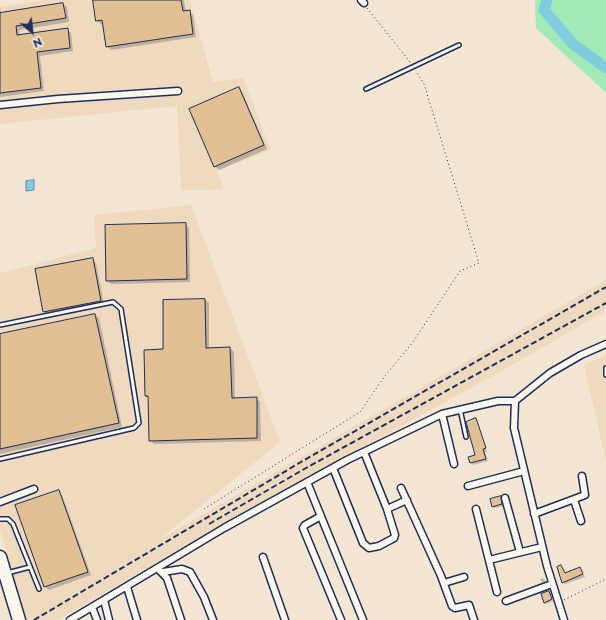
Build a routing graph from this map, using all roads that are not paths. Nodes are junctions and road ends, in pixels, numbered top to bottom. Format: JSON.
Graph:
{"nodes":[{"id":1,"x":459,"y":45,"type":"dead end"},
{"id":2,"x":366,"y":89,"type":"dead end"},
{"id":3,"x":178,"y":91,"type":"dead end"},
{"id":4,"x":0,"y":105,"type":"edge"},
{"id":5,"x":0,"y":325,"type":"edge"},
{"id":6,"x":606,"y":344,"type":"edge"},
{"id":7,"x":606,"y":368,"type":"edge"},
{"id":8,"x":606,"y":375,"type":"edge"},
{"id":9,"x":515,"y":401,"type":"junction"},
{"id":10,"x":460,"y":409,"type":"junction"},
{"id":11,"x":442,"y":414,"type":"junction"},
{"id":12,"x":466,"y":437,"type":"dead end"},
{"id":13,"x":364,"y":452,"type":"junction"},
{"id":14,"x":0,"y":459,"type":"edge"},
{"id":15,"x":454,"y":464,"type":"dead end"},
{"id":16,"x":333,"y":468,"type":"junction"},
{"id":17,"x":524,"y":471,"type":"junction"},
{"id":18,"x":582,"y":476,"type":"dead end"},
{"id":19,"x":307,"y":482,"type":"junction"},
{"id":20,"x":468,"y":486,"type":"dead end"},
{"id":21,"x":401,"y":488,"type":"dead end"},
{"id":22,"x":34,"y":489,"type":"dead end"},
{"id":23,"x":505,"y":498,"type":"dead end"},
{"id":24,"x":407,"y":500,"type":"junction"},
{"id":25,"x":574,"y":500,"type":"junction"},
{"id":26,"x":0,"y":502,"type":"edge"},
{"id":27,"x":387,"y":508,"type":"junction"},
{"id":28,"x":476,"y":509,"type":"dead end"},
{"id":29,"x":534,"y":514,"type":"junction"},
{"id":30,"x":321,"y":516,"type":"junction"},
{"id":31,"x":0,"y":519,"type":"edge"},
{"id":32,"x":581,"y":521,"type":"dead end"},
{"id":33,"x":542,"y":547,"type":"junction"},
{"id":34,"x":520,"y":552,"type":"junction"},
{"id":35,"x":0,"y":557,"type":"edge"},
{"id":36,"x":263,"y":557,"type":"dead end"},
{"id":37,"x":489,"y":560,"type":"junction"},
{"id":38,"x":30,"y":567,"type":"junction"},
{"id":39,"x":157,"y":569,"type":"junction"},
{"id":40,"x":163,"y":572,"type":"junction"},
{"id":41,"x":5,"y":573,"type":"junction"},
{"id":42,"x":464,"y":577,"type":"dead end"},
{"id":43,"x":444,"y":583,"type":"junction"},
{"id":44,"x":552,"y":584,"type":"junction"},
{"id":45,"x":127,"y":587,"type":"junction"},
{"id":46,"x":39,"y":589,"type":"dead end"},
{"id":47,"x":497,"y":592,"type":"dead end"},
{"id":48,"x":104,"y":600,"type":"junction"},
{"id":49,"x":506,"y":601,"type":"dead end"},
{"id":50,"x":92,"y":607,"type":"junction"},
{"id":51,"x":73,"y":619,"type":"edge"},
{"id":52,"x":19,"y":620,"type":"edge"},
{"id":53,"x":97,"y":620,"type":"edge"},
{"id":54,"x":109,"y":620,"type":"edge"},
{"id":55,"x":137,"y":620,"type":"edge"},
{"id":56,"x":181,"y":620,"type":"edge"},
{"id":57,"x":213,"y":620,"type":"edge"},
{"id":58,"x":285,"y":620,"type":"edge"},
{"id":59,"x":340,"y":620,"type":"edge"},
{"id":60,"x":363,"y":620,"type":"edge"},
{"id":61,"x":474,"y":620,"type":"edge"},
{"id":62,"x":564,"y":620,"type":"edge"}],
"edges":[{"from":1,"to":2,"type":"lane"},
{"from":3,"to":4,"type":"street"},
{"from":5,"to":14,"type":"lane"},
{"from":6,"to":9,"type":"street"},
{"from":7,"to":8,"type":"lane"},
{"from":9,"to":10,"type":"street"},
{"from":9,"to":17,"type":"street"},
{"from":10,"to":11,"type":"street"},
{"from":10,"to":12,"type":"lane"},
{"from":11,"to":13,"type":"street"},
{"from":11,"to":15,"type":"street"},
{"from":13,"to":16,"type":"street"},
{"from":13,"to":27,"type":"street"},
{"from":16,"to":19,"type":"street"},
{"from":16,"to":27,"type":"street"},
{"from":17,"to":20,"type":"street"},
{"from":17,"to":29,"type":"street"},
{"from":18,"to":25,"type":"street"},
{"from":19,"to":30,"type":"street"},
{"from":19,"to":39,"type":"street"},
{"from":21,"to":24,"type":"street"},
{"from":22,"to":26,"type":"street"},
{"from":23,"to":34,"type":"street"},
{"from":24,"to":27,"type":"street"},
{"from":24,"to":43,"type":"street"},
{"from":25,"to":29,"type":"street"},
{"from":25,"to":32,"type":"street"},
{"from":28,"to":37,"type":"street"},
{"from":29,"to":33,"type":"street"},
{"from":30,"to":59,"type":"street"},
{"from":30,"to":60,"type":"street"},
{"from":31,"to":38,"type":"lane"},
{"from":33,"to":34,"type":"street"},
{"from":33,"to":44,"type":"street"},
{"from":34,"to":37,"type":"street"},
{"from":35,"to":41,"type":"highway"},
{"from":36,"to":58,"type":"street"},
{"from":37,"to":47,"type":"street"},
{"from":38,"to":41,"type":"lane"},
{"from":38,"to":46,"type":"lane"},
{"from":39,"to":40,"type":"street"},
{"from":39,"to":45,"type":"street"},
{"from":40,"to":56,"type":"street"},
{"from":40,"to":57,"type":"street"},
{"from":41,"to":52,"type":"highway"},
{"from":42,"to":43,"type":"street"},
{"from":43,"to":61,"type":"street"},
{"from":44,"to":49,"type":"street"},
{"from":44,"to":62,"type":"street"},
{"from":45,"to":48,"type":"street"},
{"from":45,"to":55,"type":"street"},
{"from":48,"to":50,"type":"street"},
{"from":48,"to":54,"type":"street"},
{"from":50,"to":51,"type":"street"},
{"from":50,"to":53,"type":"street"}]}
